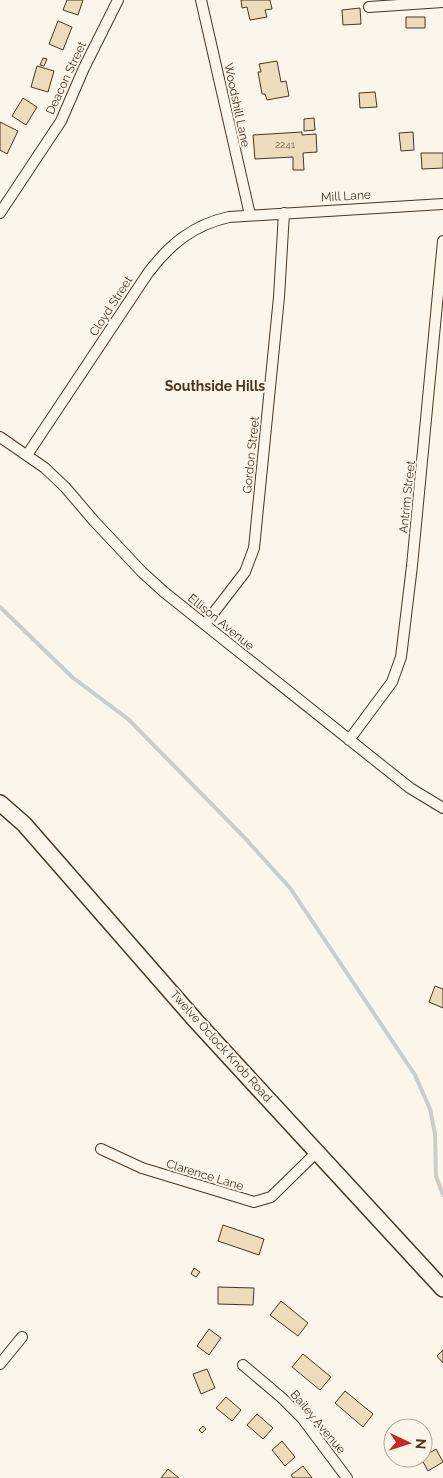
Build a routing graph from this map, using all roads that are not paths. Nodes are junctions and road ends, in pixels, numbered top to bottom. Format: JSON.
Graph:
{"nodes":[{"id":1,"x":118,"y":0,"type":"edge"},
{"id":2,"x":201,"y":0,"type":"edge"},
{"id":3,"x":443,"y":2,"type":"edge"},
{"id":4,"x":369,"y":7,"type":"dead end"},
{"id":5,"x":443,"y":204,"type":"edge"},
{"id":6,"x":0,"y":213,"type":"edge"},
{"id":7,"x":284,"y":213,"type":"junction"},
{"id":8,"x":250,"y":215,"type":"junction"},
{"id":9,"x":443,"y":241,"type":"edge"},
{"id":10,"x":0,"y":437,"type":"edge"},
{"id":11,"x":27,"y":455,"type":"junction"},
{"id":12,"x":205,"y":624,"type":"junction"},
{"id":13,"x":349,"y":740,"type":"junction"},
{"id":14,"x":0,"y":803,"type":"edge"},
{"id":15,"x":443,"y":808,"type":"edge"},
{"id":16,"x":101,"y":1149,"type":"dead end"},
{"id":17,"x":317,"y":1152,"type":"junction"},
{"id":18,"x":443,"y":1289,"type":"edge"},
{"id":19,"x":22,"y":1337,"type":"dead end"},
{"id":20,"x":0,"y":1364,"type":"edge"},
{"id":21,"x":243,"y":1365,"type":"dead end"},
{"id":22,"x":347,"y":1478,"type":"edge"}],
"edges":[{"from":1,"to":6,"type":"street","name":"Deacon Street"},
{"from":2,"to":8,"type":"street","name":"Woodshill Lane"},
{"from":3,"to":4,"type":"street"},
{"from":5,"to":7,"type":"street","name":"Mill Lane"},
{"from":7,"to":8,"type":"street","name":"Mill Lane"},
{"from":7,"to":12,"type":"street","name":"Gordon Street"},
{"from":8,"to":11,"type":"street","name":"Cloyd Street"},
{"from":9,"to":13,"type":"street","name":"Antrim Street"},
{"from":10,"to":11,"type":"street","name":"Ellison Avenue"},
{"from":11,"to":12,"type":"street","name":"Ellison Avenue"},
{"from":12,"to":13,"type":"street","name":"Ellison Avenue"},
{"from":13,"to":15,"type":"street","name":"Ellison Avenue"},
{"from":14,"to":17,"type":"street","name":"Twelve Oclock Knob Road"},
{"from":16,"to":17,"type":"street","name":"Clarence Lane"},
{"from":17,"to":18,"type":"street","name":"Twelve Oclock Knob Road"},
{"from":19,"to":20,"type":"street"},
{"from":21,"to":22,"type":"street","name":"Bailey Avenue"}]}
